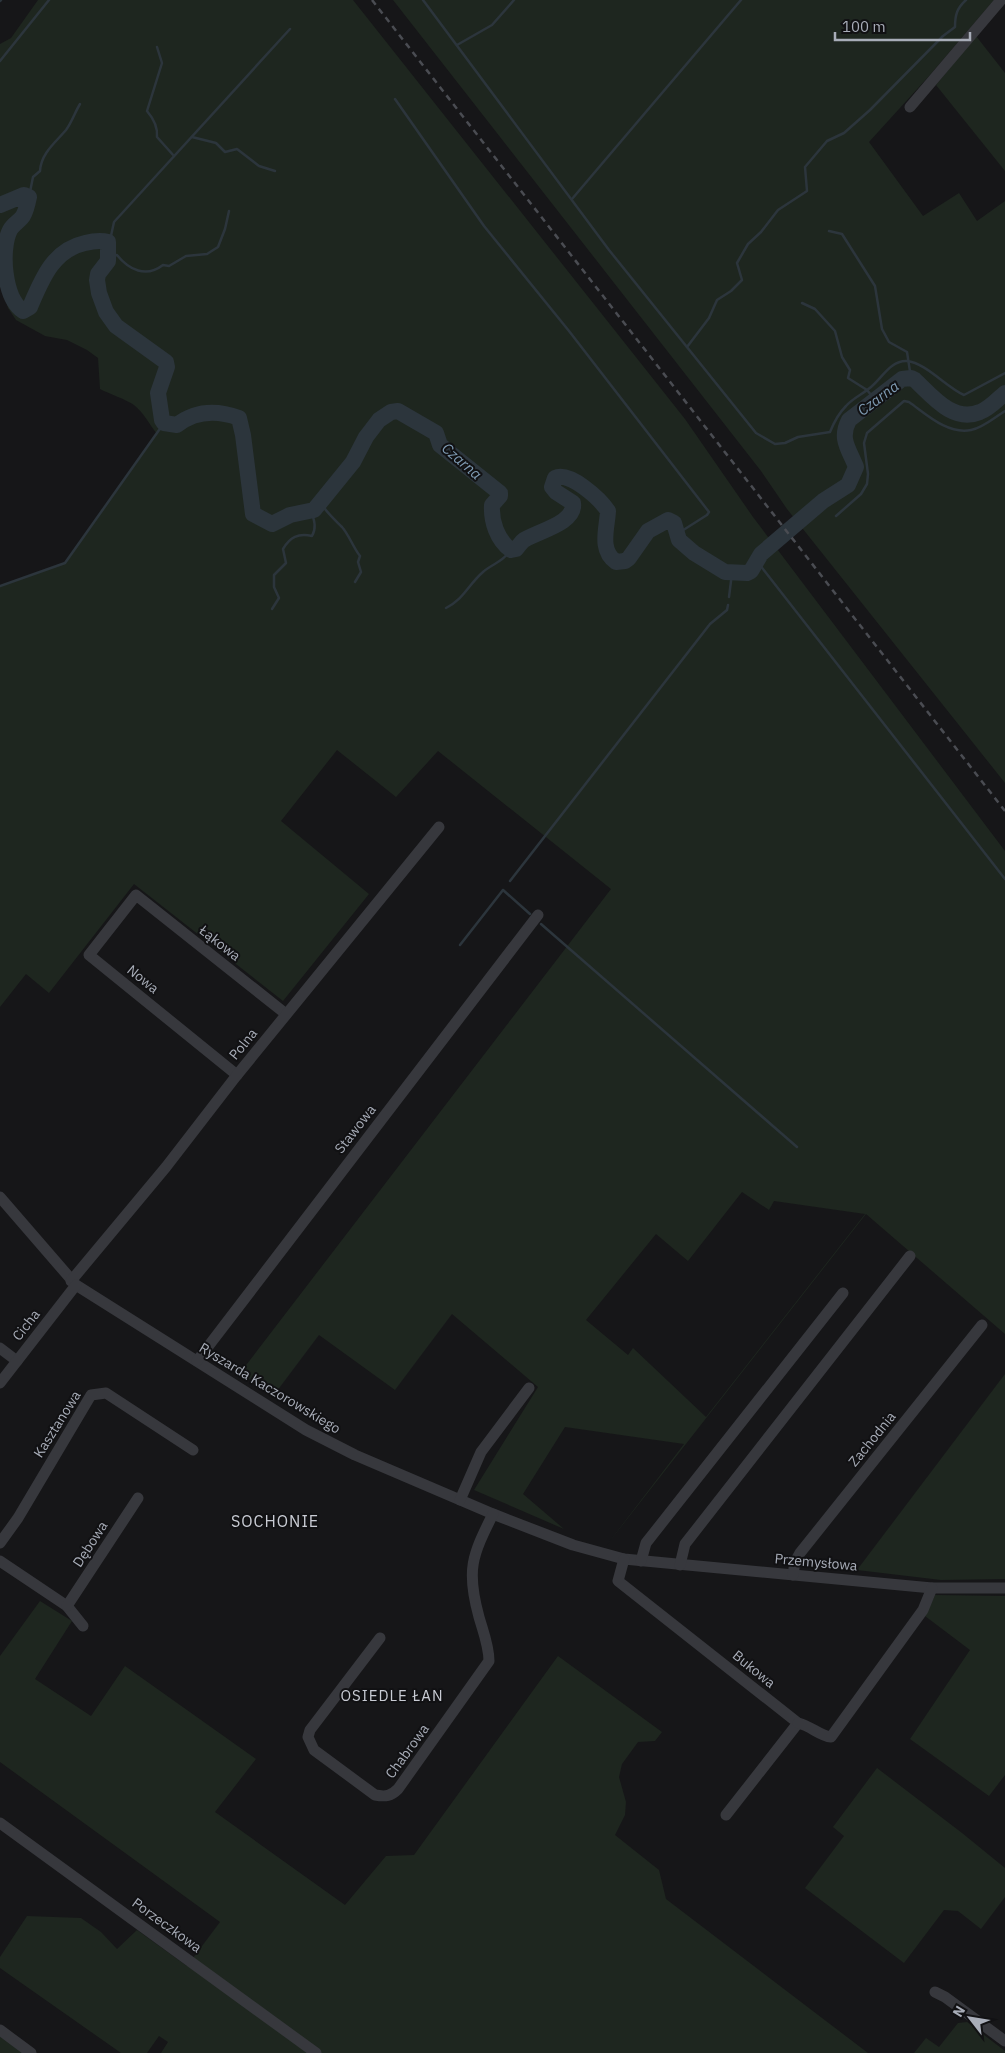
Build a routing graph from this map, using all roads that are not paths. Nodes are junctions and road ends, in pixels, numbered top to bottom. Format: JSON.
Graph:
{"nodes":[{"id":1,"x":1001,"y":4,"type":"edge"},
{"id":2,"x":910,"y":107,"type":"dead end"},
{"id":3,"x":439,"y":827,"type":"dead end"},
{"id":4,"x":136,"y":895,"type":"joint"},
{"id":5,"x":538,"y":915,"type":"dead end"},
{"id":6,"x":286,"y":1014,"type":"junction"},
{"id":7,"x":237,"y":1075,"type":"junction"},
{"id":8,"x":0,"y":1197,"type":"edge"},
{"id":9,"x":910,"y":1256,"type":"dead end"},
{"id":10,"x":73,"y":1283,"type":"junction"},
{"id":11,"x":844,"y":1293,"type":"dead end"},
{"id":12,"x":982,"y":1325,"type":"dead end"},
{"id":13,"x":0,"y":1348,"type":"edge"},
{"id":14,"x":17,"y":1361,"type":"junction"},
{"id":15,"x":197,"y":1361,"type":"junction"},
{"id":16,"x":0,"y":1383,"type":"edge"},
{"id":17,"x":529,"y":1388,"type":"dead end"},
{"id":18,"x":193,"y":1450,"type":"dead end"},
{"id":19,"x":138,"y":1498,"type":"dead end"},
{"id":20,"x":460,"y":1500,"type":"junction"},
{"id":21,"x":493,"y":1514,"type":"junction"},
{"id":22,"x":0,"y":1543,"type":"edge"},
{"id":23,"x":624,"y":1559,"type":"junction"},
{"id":24,"x":0,"y":1561,"type":"edge"},
{"id":25,"x":641,"y":1561,"type":"junction"},
{"id":26,"x":680,"y":1565,"type":"junction"},
{"id":27,"x":793,"y":1575,"type":"junction"},
{"id":28,"x":932,"y":1588,"type":"junction"},
{"id":29,"x":1005,"y":1588,"type":"edge"},
{"id":30,"x":67,"y":1606,"type":"junction"},
{"id":31,"x":83,"y":1626,"type":"dead end"},
{"id":32,"x":380,"y":1638,"type":"dead end"},
{"id":33,"x":798,"y":1723,"type":"junction"},
{"id":34,"x":726,"y":1815,"type":"dead end"},
{"id":35,"x":0,"y":1823,"type":"edge"},
{"id":36,"x":935,"y":1992,"type":"dead end"},
{"id":37,"x":0,"y":2030,"type":"edge"},
{"id":38,"x":1005,"y":2041,"type":"edge"},
{"id":39,"x":31,"y":2053,"type":"edge"},
{"id":40,"x":316,"y":2053,"type":"edge"}],
"edges":[{"from":1,"to":2,"type":"street"},
{"from":3,"to":6,"type":"street","name":"Polna"},
{"from":4,"to":6,"type":"street","name":"Łąkowa"},
{"from":4,"to":7,"type":"street","name":"Nowa"},
{"from":5,"to":15,"type":"street","name":"Stawowa"},
{"from":6,"to":7,"type":"street","name":"Polna"},
{"from":7,"to":10,"type":"street","name":"Polna"},
{"from":8,"to":10,"type":"street","name":"Ryszarda Kaczorowskiego"},
{"from":9,"to":26,"type":"street"},
{"from":10,"to":14,"type":"street","name":"Cicha"},
{"from":10,"to":15,"type":"street","name":"Ryszarda Kaczorowskiego"},
{"from":11,"to":25,"type":"street"},
{"from":12,"to":27,"type":"street","name":"Zachodnia"},
{"from":13,"to":14,"type":"street"},
{"from":14,"to":16,"type":"street","name":"Cicha"},
{"from":15,"to":20,"type":"street","name":"Ryszarda Kaczorowskiego"},
{"from":17,"to":20,"type":"street"},
{"from":18,"to":22,"type":"street","name":"Kasztanowa"},
{"from":19,"to":30,"type":"street","name":"Dębowa"},
{"from":20,"to":21,"type":"street","name":"Ryszarda Kaczorowskiego"},
{"from":21,"to":23,"type":"street","name":"Ryszarda Kaczorowskiego"},
{"from":21,"to":32,"type":"street","name":"Chabrowa"},
{"from":23,"to":25,"type":"street","name":"Przemysłowa"},
{"from":23,"to":33,"type":"street","name":"Bukowa"},
{"from":24,"to":30,"type":"street"},
{"from":25,"to":26,"type":"street","name":"Przemysłowa"},
{"from":26,"to":27,"type":"street","name":"Przemysłowa"},
{"from":27,"to":28,"type":"street","name":"Przemysłowa"},
{"from":28,"to":29,"type":"street","name":"Przemysłowa"},
{"from":28,"to":33,"type":"street"},
{"from":30,"to":31,"type":"street"},
{"from":33,"to":34,"type":"street"},
{"from":35,"to":40,"type":"street","name":"Porzeczkowa"},
{"from":36,"to":38,"type":"street"},
{"from":37,"to":39,"type":"street"}]}
